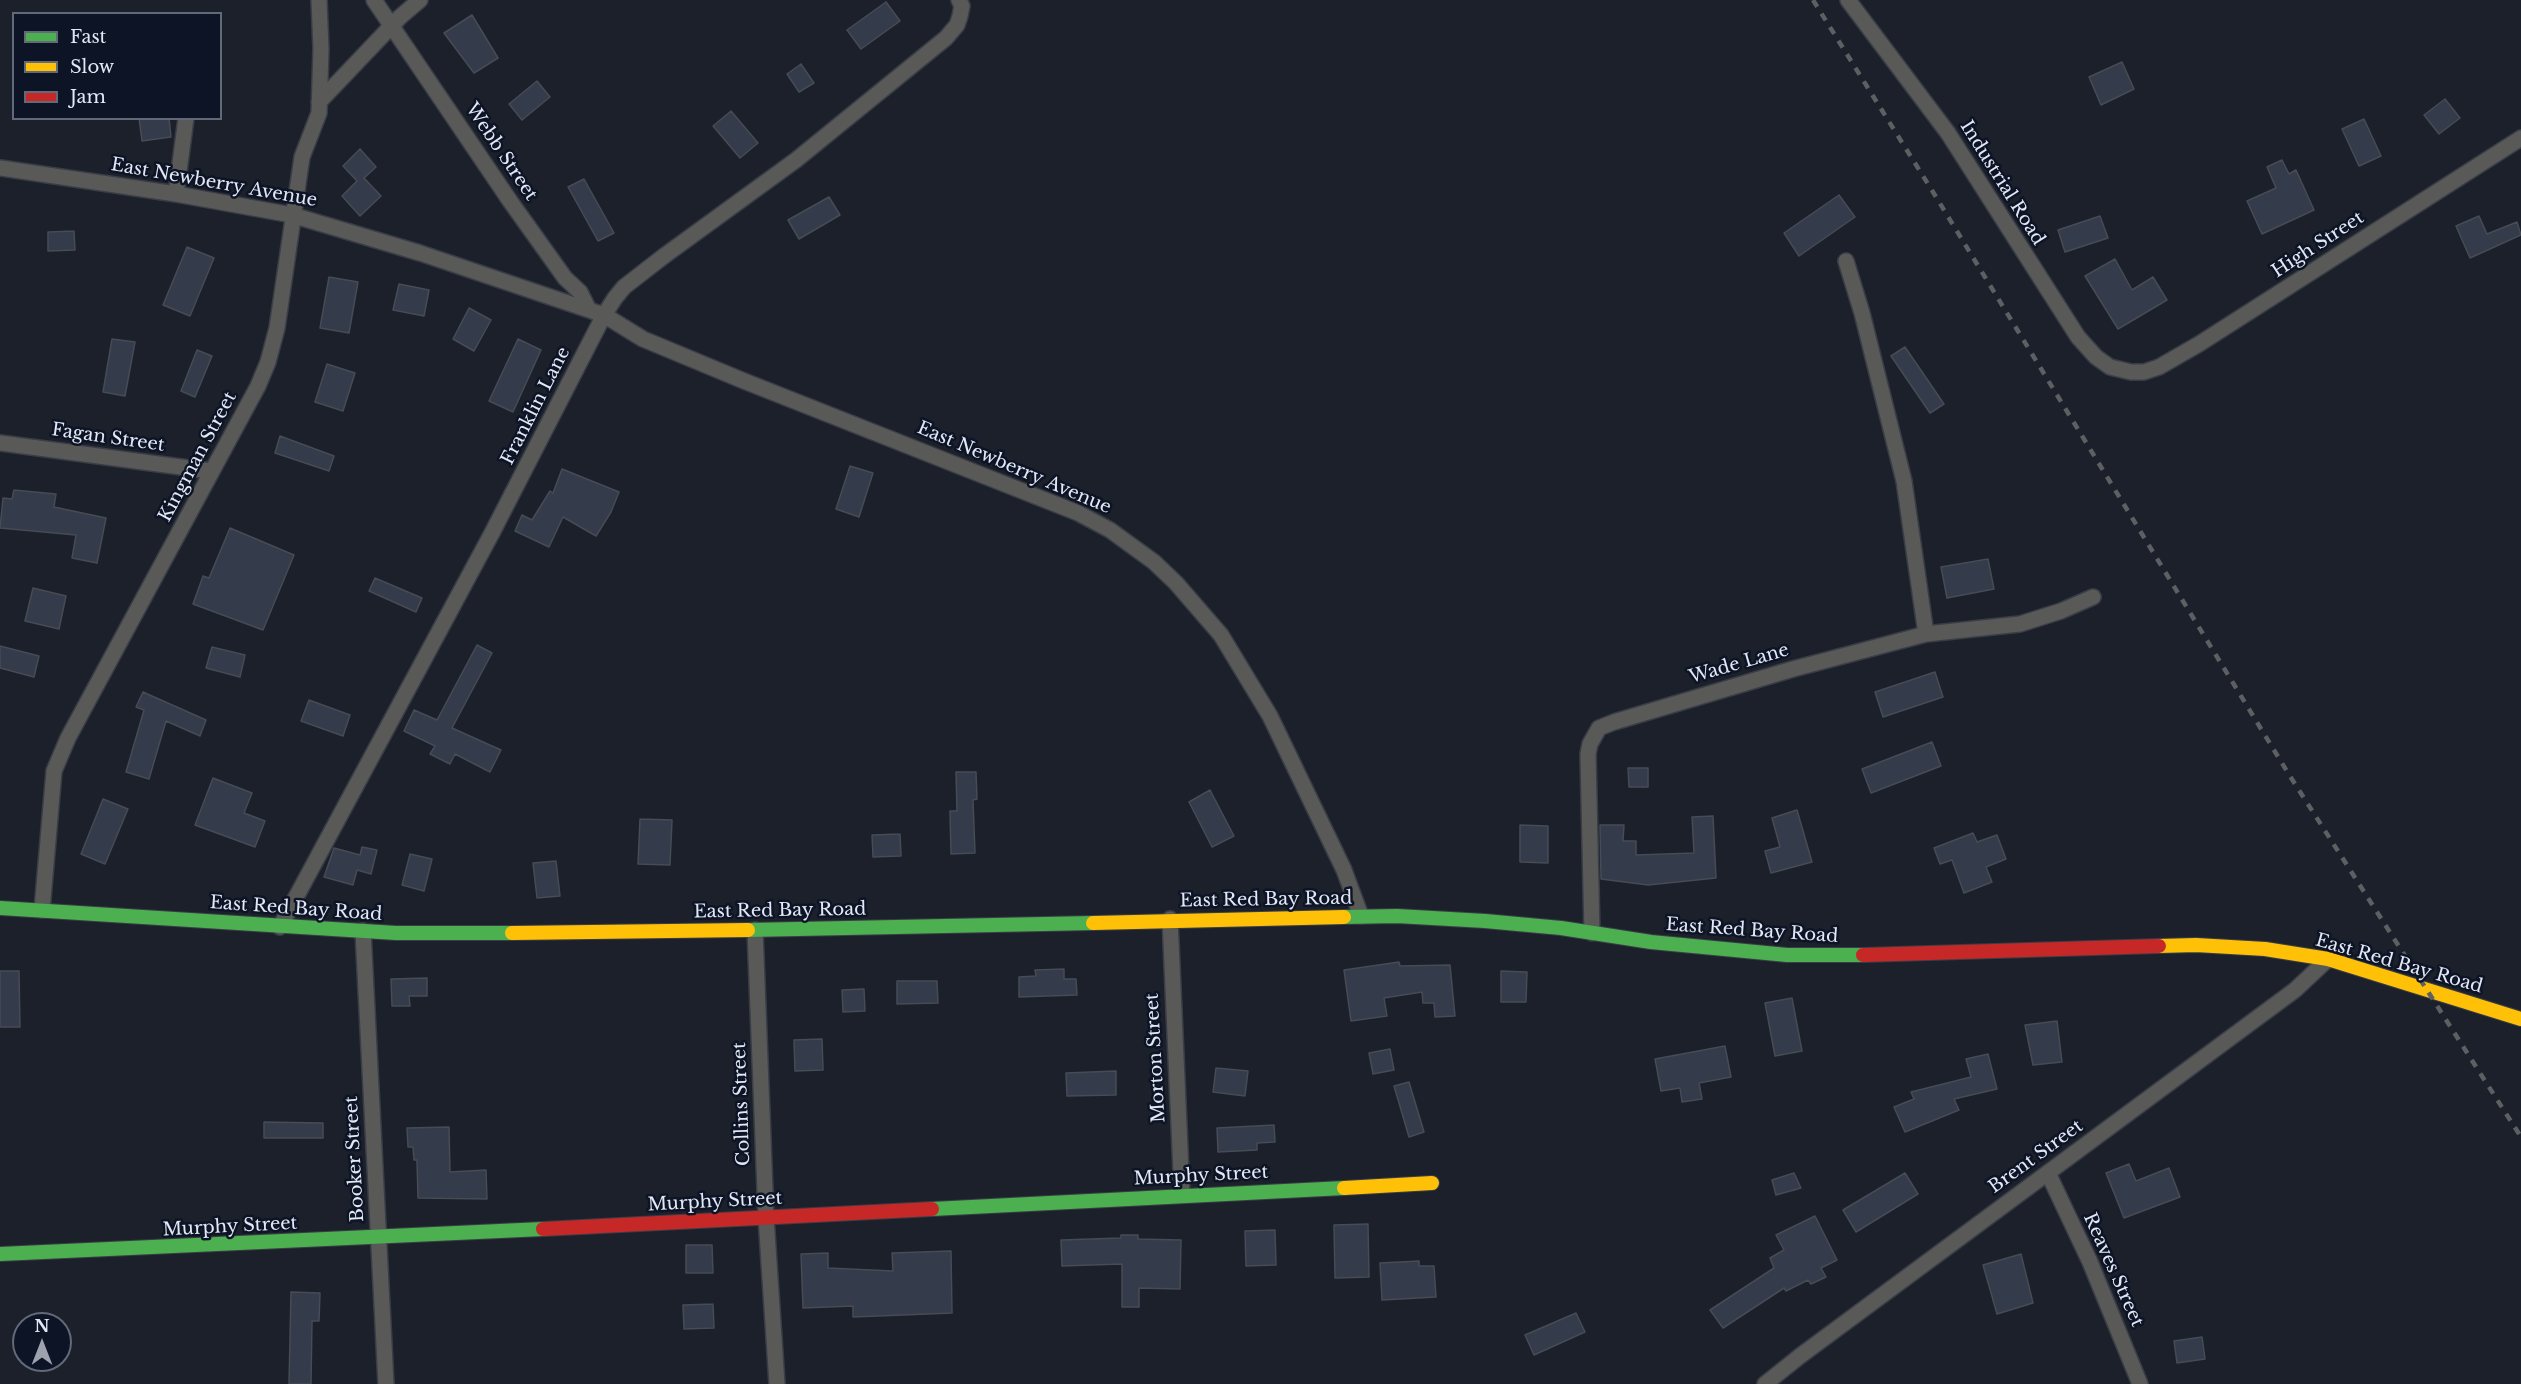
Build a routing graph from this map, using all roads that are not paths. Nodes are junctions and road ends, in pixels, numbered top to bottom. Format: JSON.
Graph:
{"nodes":[{"id":1,"x":319,"y":0,"type":"edge"},
{"id":2,"x":374,"y":0,"type":"edge"},
{"id":3,"x":420,"y":0,"type":"edge"},
{"id":4,"x":959,"y":0,"type":"edge"},
{"id":5,"x":1848,"y":0,"type":"edge"},
{"id":6,"x":392,"y":26,"type":"junction"},
{"id":7,"x":319,"y":102,"type":"junction"},
{"id":8,"x":186,"y":120,"type":"edge"},
{"id":9,"x":2521,"y":138,"type":"edge"},
{"id":10,"x":0,"y":168,"type":"edge"},
{"id":11,"x":176,"y":194,"type":"junction"},
{"id":12,"x":292,"y":214,"type":"junction"},
{"id":13,"x":1846,"y":261,"type":"dead end"},
{"id":14,"x":596,"y":313,"type":"junction"},
{"id":15,"x":2131,"y":372,"type":"joint"},
{"id":16,"x":0,"y":443,"type":"edge"},
{"id":17,"x":211,"y":471,"type":"junction"},
{"id":18,"x":2094,"y":597,"type":"dead end"},
{"id":19,"x":1926,"y":634,"type":"junction"},
{"id":20,"x":0,"y":908,"type":"edge"},
{"id":21,"x":42,"y":910,"type":"junction"},
{"id":22,"x":1361,"y":916,"type":"junction"},
{"id":23,"x":1170,"y":919,"type":"junction"},
{"id":24,"x":280,"y":927,"type":"junction"},
{"id":25,"x":755,"y":930,"type":"junction"},
{"id":26,"x":363,"y":931,"type":"junction"},
{"id":27,"x":1592,"y":933,"type":"junction"},
{"id":28,"x":2328,"y":959,"type":"junction"},
{"id":29,"x":2521,"y":1019,"type":"edge"},
{"id":30,"x":2048,"y":1173,"type":"junction"},
{"id":31,"x":1432,"y":1183,"type":"dead end"},
{"id":32,"x":1182,"y":1195,"type":"junction"},
{"id":33,"x":766,"y":1217,"type":"junction"},
{"id":34,"x":379,"y":1238,"type":"junction"},
{"id":35,"x":0,"y":1254,"type":"edge"},
{"id":36,"x":386,"y":1384,"type":"edge"},
{"id":37,"x":777,"y":1384,"type":"edge"},
{"id":38,"x":1765,"y":1384,"type":"edge"},
{"id":39,"x":2140,"y":1384,"type":"edge"}],
"edges":[{"from":1,"to":7,"type":"street","name":"Kingman Street"},
{"from":2,"to":6,"type":"street","name":"Webb Street"},
{"from":3,"to":6,"type":"street"},
{"from":4,"to":14,"type":"street","name":"Franklin Lane"},
{"from":5,"to":15,"type":"street","name":"Industrial Road"},
{"from":6,"to":7,"type":"street"},
{"from":6,"to":14,"type":"street","name":"Webb Street"},
{"from":7,"to":12,"type":"street","name":"Kingman Street"},
{"from":8,"to":11,"type":"street"},
{"from":9,"to":15,"type":"street","name":"High Street"},
{"from":10,"to":11,"type":"street","name":"East Newberry Avenue"},
{"from":11,"to":12,"type":"street","name":"East Newberry Avenue"},
{"from":12,"to":14,"type":"street","name":"East Newberry Avenue"},
{"from":12,"to":17,"type":"street","name":"Kingman Street"},
{"from":13,"to":19,"type":"street"},
{"from":14,"to":22,"type":"street","name":"East Newberry Avenue"},
{"from":14,"to":24,"type":"street","name":"Franklin Lane"},
{"from":16,"to":17,"type":"street","name":"Fagan Street"},
{"from":17,"to":21,"type":"street","name":"Kingman Street"},
{"from":18,"to":19,"type":"street","name":"Wade Lane"},
{"from":19,"to":27,"type":"street","name":"Wade Lane"},
{"from":20,"to":21,"type":"street","name":"East Red Bay Road"},
{"from":21,"to":24,"type":"street","name":"East Red Bay Road"},
{"from":22,"to":23,"type":"street","name":"East Red Bay Road"},
{"from":22,"to":27,"type":"street","name":"East Red Bay Road"},
{"from":23,"to":25,"type":"street","name":"East Red Bay Road"},
{"from":23,"to":32,"type":"street","name":"Morton Street"},
{"from":24,"to":26,"type":"street","name":"East Red Bay Road"},
{"from":25,"to":26,"type":"street","name":"East Red Bay Road"},
{"from":25,"to":33,"type":"street","name":"Collins Street"},
{"from":26,"to":34,"type":"street","name":"Booker Street"},
{"from":27,"to":28,"type":"street","name":"East Red Bay Road"},
{"from":28,"to":29,"type":"street","name":"East Red Bay Road"},
{"from":28,"to":30,"type":"street","name":"Brent Street"},
{"from":30,"to":38,"type":"street","name":"Brent Street"},
{"from":30,"to":39,"type":"street","name":"Reaves Street"},
{"from":31,"to":32,"type":"street","name":"Murphy Street"},
{"from":32,"to":33,"type":"street","name":"Murphy Street"},
{"from":33,"to":34,"type":"street","name":"Murphy Street"},
{"from":33,"to":37,"type":"street","name":"Collins Street"},
{"from":34,"to":35,"type":"street","name":"Murphy Street"},
{"from":34,"to":36,"type":"street","name":"Booker Street"}]}
